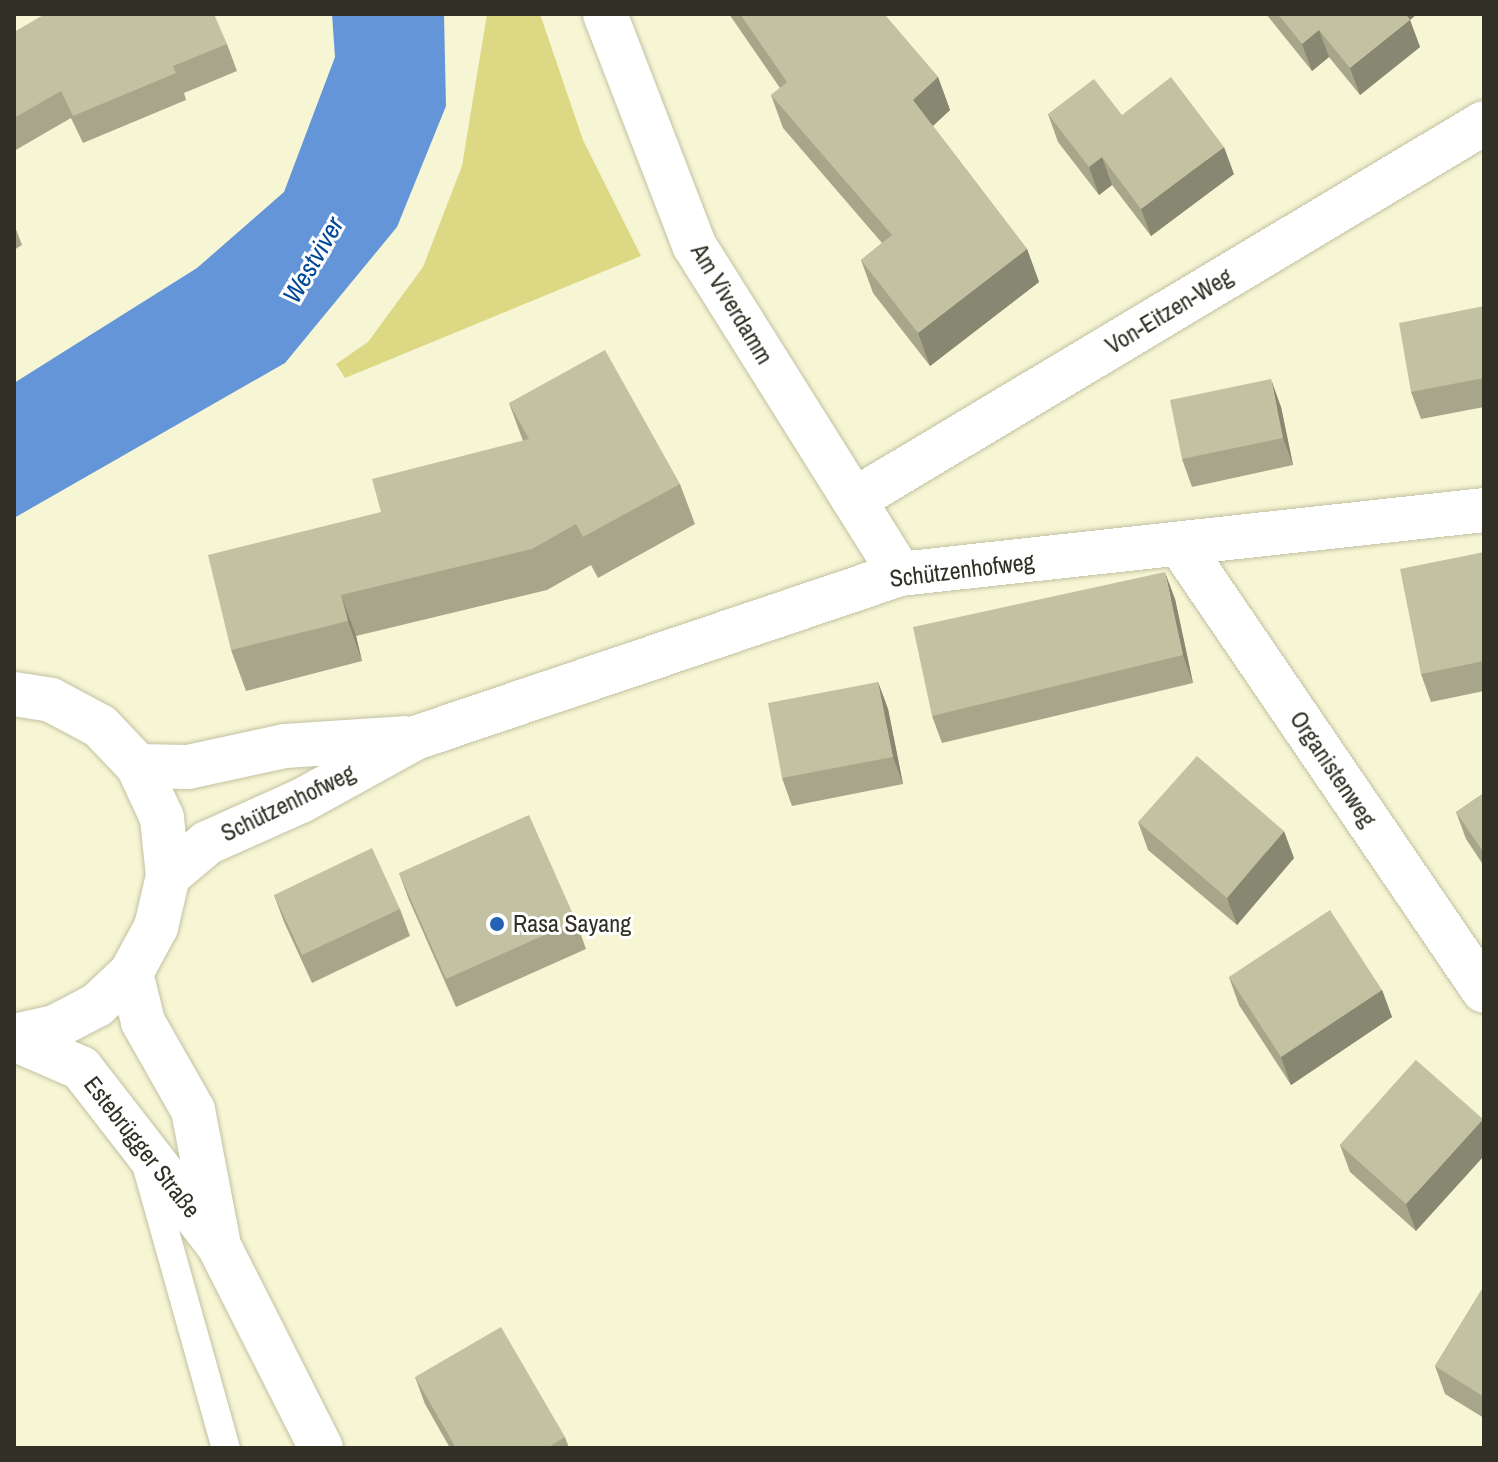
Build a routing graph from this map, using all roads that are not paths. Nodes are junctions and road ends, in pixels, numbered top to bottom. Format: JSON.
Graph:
{"nodes":[{"id":1,"x":605,"y":14,"type":"edge"},
{"id":2,"x":1484,"y":123,"type":"edge"},
{"id":3,"x":854,"y":500,"type":"junction"},
{"id":4,"x":1484,"y":510,"type":"edge"},
{"id":5,"x":1181,"y":546,"type":"junction"},
{"id":6,"x":900,"y":574,"type":"junction"},
{"id":7,"x":14,"y":694,"type":"edge"},
{"id":8,"x":415,"y":738,"type":"junction"},
{"id":9,"x":138,"y":766,"type":"junction"},
{"id":10,"x":168,"y":876,"type":"junction"},
{"id":11,"x":131,"y":973,"type":"junction"},
{"id":12,"x":1484,"y":991,"type":"edge"},
{"id":13,"x":14,"y":1038,"type":"edge"},
{"id":14,"x":140,"y":1144,"type":"junction"},
{"id":15,"x":219,"y":1246,"type":"junction"},
{"id":16,"x":226,"y":1448,"type":"edge"},
{"id":17,"x":321,"y":1448,"type":"edge"}],
"edges":[{"from":1,"to":3,"type":"street","name":"Am Viverdamm"},
{"from":2,"to":3,"type":"street","name":"Von-Eitzen-Weg"},
{"from":3,"to":6,"type":"street","name":"Am Viverdamm"},
{"from":4,"to":5,"type":"street","name":"Schützenhofweg"},
{"from":5,"to":6,"type":"street","name":"Schützenhofweg"},
{"from":5,"to":12,"type":"street","name":"Organistenweg"},
{"from":6,"to":8,"type":"street","name":"Schützenhofweg"},
{"from":7,"to":9,"type":"street"},
{"from":8,"to":9,"type":"street","name":"Schützenhofweg"},
{"from":8,"to":10,"type":"street","name":"Schützenhofweg"},
{"from":9,"to":10,"type":"street"},
{"from":10,"to":11,"type":"street"},
{"from":11,"to":13,"type":"street"},
{"from":11,"to":15,"type":"street","name":"Estebrügger Straße"},
{"from":13,"to":14,"type":"street","name":"Estebrügger Straße"},
{"from":14,"to":15,"type":"street","name":"Estebrügger Straße"},
{"from":14,"to":16,"type":"lane"},
{"from":15,"to":17,"type":"street","name":"Estebrügger Straße"}]}
